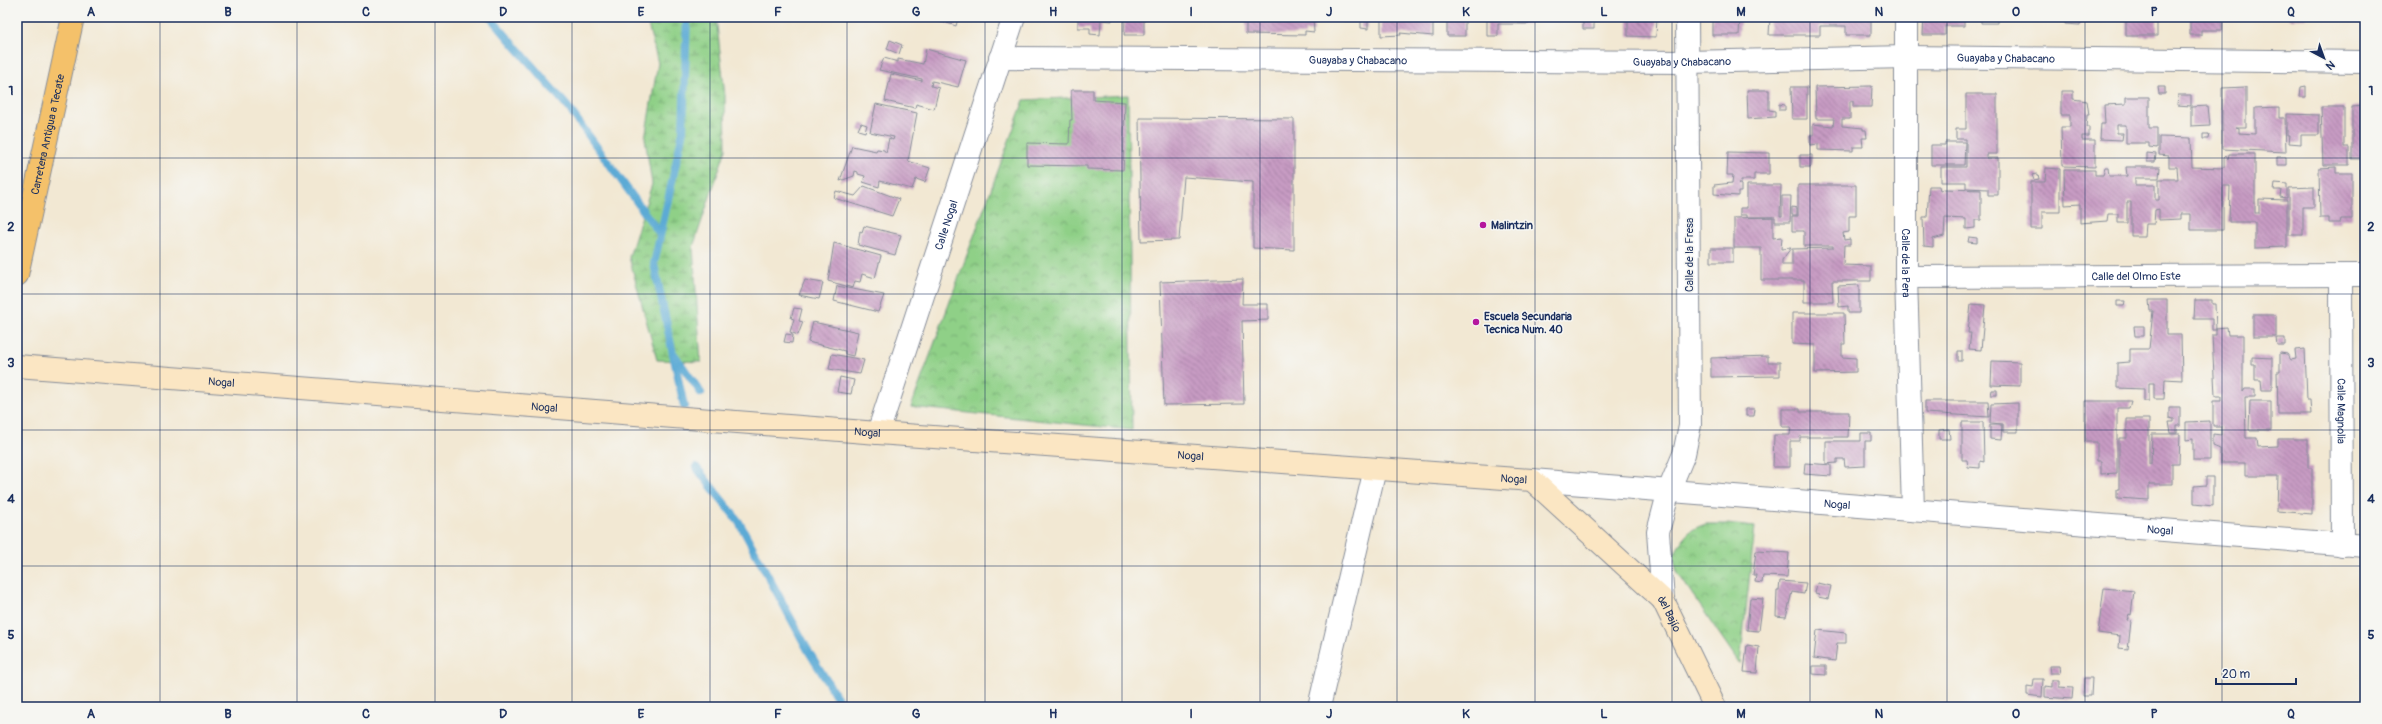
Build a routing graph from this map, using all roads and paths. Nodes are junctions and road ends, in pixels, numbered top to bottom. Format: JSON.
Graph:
{"nodes":[{"id":1,"x":73,"y":17,"type":"edge"},
{"id":2,"x":1014,"y":17,"type":"edge"},
{"id":3,"x":1687,"y":17,"type":"edge"},
{"id":4,"x":1906,"y":17,"type":"edge"},
{"id":5,"x":1906,"y":57,"type":"junction"},
{"id":6,"x":1000,"y":58,"type":"junction"},
{"id":7,"x":1687,"y":62,"type":"junction"},
{"id":8,"x":2365,"y":62,"type":"edge"},
{"id":9,"x":17,"y":275,"type":"edge"},
{"id":10,"x":2365,"y":275,"type":"edge"},
{"id":11,"x":2341,"y":276,"type":"junction"},
{"id":12,"x":1906,"y":277,"type":"junction"},
{"id":13,"x":17,"y":366,"type":"edge"},
{"id":14,"x":878,"y":433,"type":"junction"},
{"id":15,"x":1375,"y":469,"type":"junction"},
{"id":16,"x":1532,"y":480,"type":"junction"},
{"id":17,"x":1669,"y":490,"type":"junction"},
{"id":18,"x":1913,"y":510,"type":"junction"},
{"id":19,"x":2342,"y":545,"type":"junction"},
{"id":20,"x":2365,"y":546,"type":"edge"},
{"id":21,"x":1663,"y":600,"type":"junction"},
{"id":22,"x":1319,"y":707,"type":"edge"},
{"id":23,"x":1715,"y":707,"type":"edge"}],
"edges":[{"from":1,"to":9,"type":"main road","name":"Carretera Antigua a Tecate"},
{"from":2,"to":6,"type":"street","name":"Calle Nogal"},
{"from":3,"to":7,"type":"street","name":"Calle de la Fresa"},
{"from":4,"to":5,"type":"street","name":"Calle de la Pera"},
{"from":5,"to":7,"type":"street","name":"Guayaba y Chabacano"},
{"from":5,"to":8,"type":"street","name":"Guayaba y Chabacano"},
{"from":5,"to":12,"type":"street","name":"Calle de la Pera"},
{"from":6,"to":7,"type":"street","name":"Guayaba y Chabacano"},
{"from":6,"to":14,"type":"street","name":"Calle Nogal"},
{"from":7,"to":17,"type":"street","name":"Calle de la Fresa"},
{"from":10,"to":11,"type":"street","name":"Calle del Olmo Este"},
{"from":11,"to":12,"type":"street","name":"Calle del Olmo Este"},
{"from":11,"to":19,"type":"street","name":"Calle Magnolia"},
{"from":12,"to":18,"type":"street","name":"Calle de la Pera"},
{"from":13,"to":14,"type":"street","name":"Nogal"},
{"from":14,"to":15,"type":"street","name":"Nogal"},
{"from":15,"to":16,"type":"street","name":"Nogal"},
{"from":15,"to":22,"type":"street"},
{"from":16,"to":17,"type":"street","name":"Nogal"},
{"from":16,"to":21,"type":"street"},
{"from":17,"to":18,"type":"street","name":"Nogal"},
{"from":17,"to":21,"type":"street","name":"del Bajío"},
{"from":18,"to":19,"type":"street","name":"Nogal"},
{"from":19,"to":20,"type":"street","name":"Nogal"},
{"from":21,"to":23,"type":"street","name":"del Bajío"}]}
